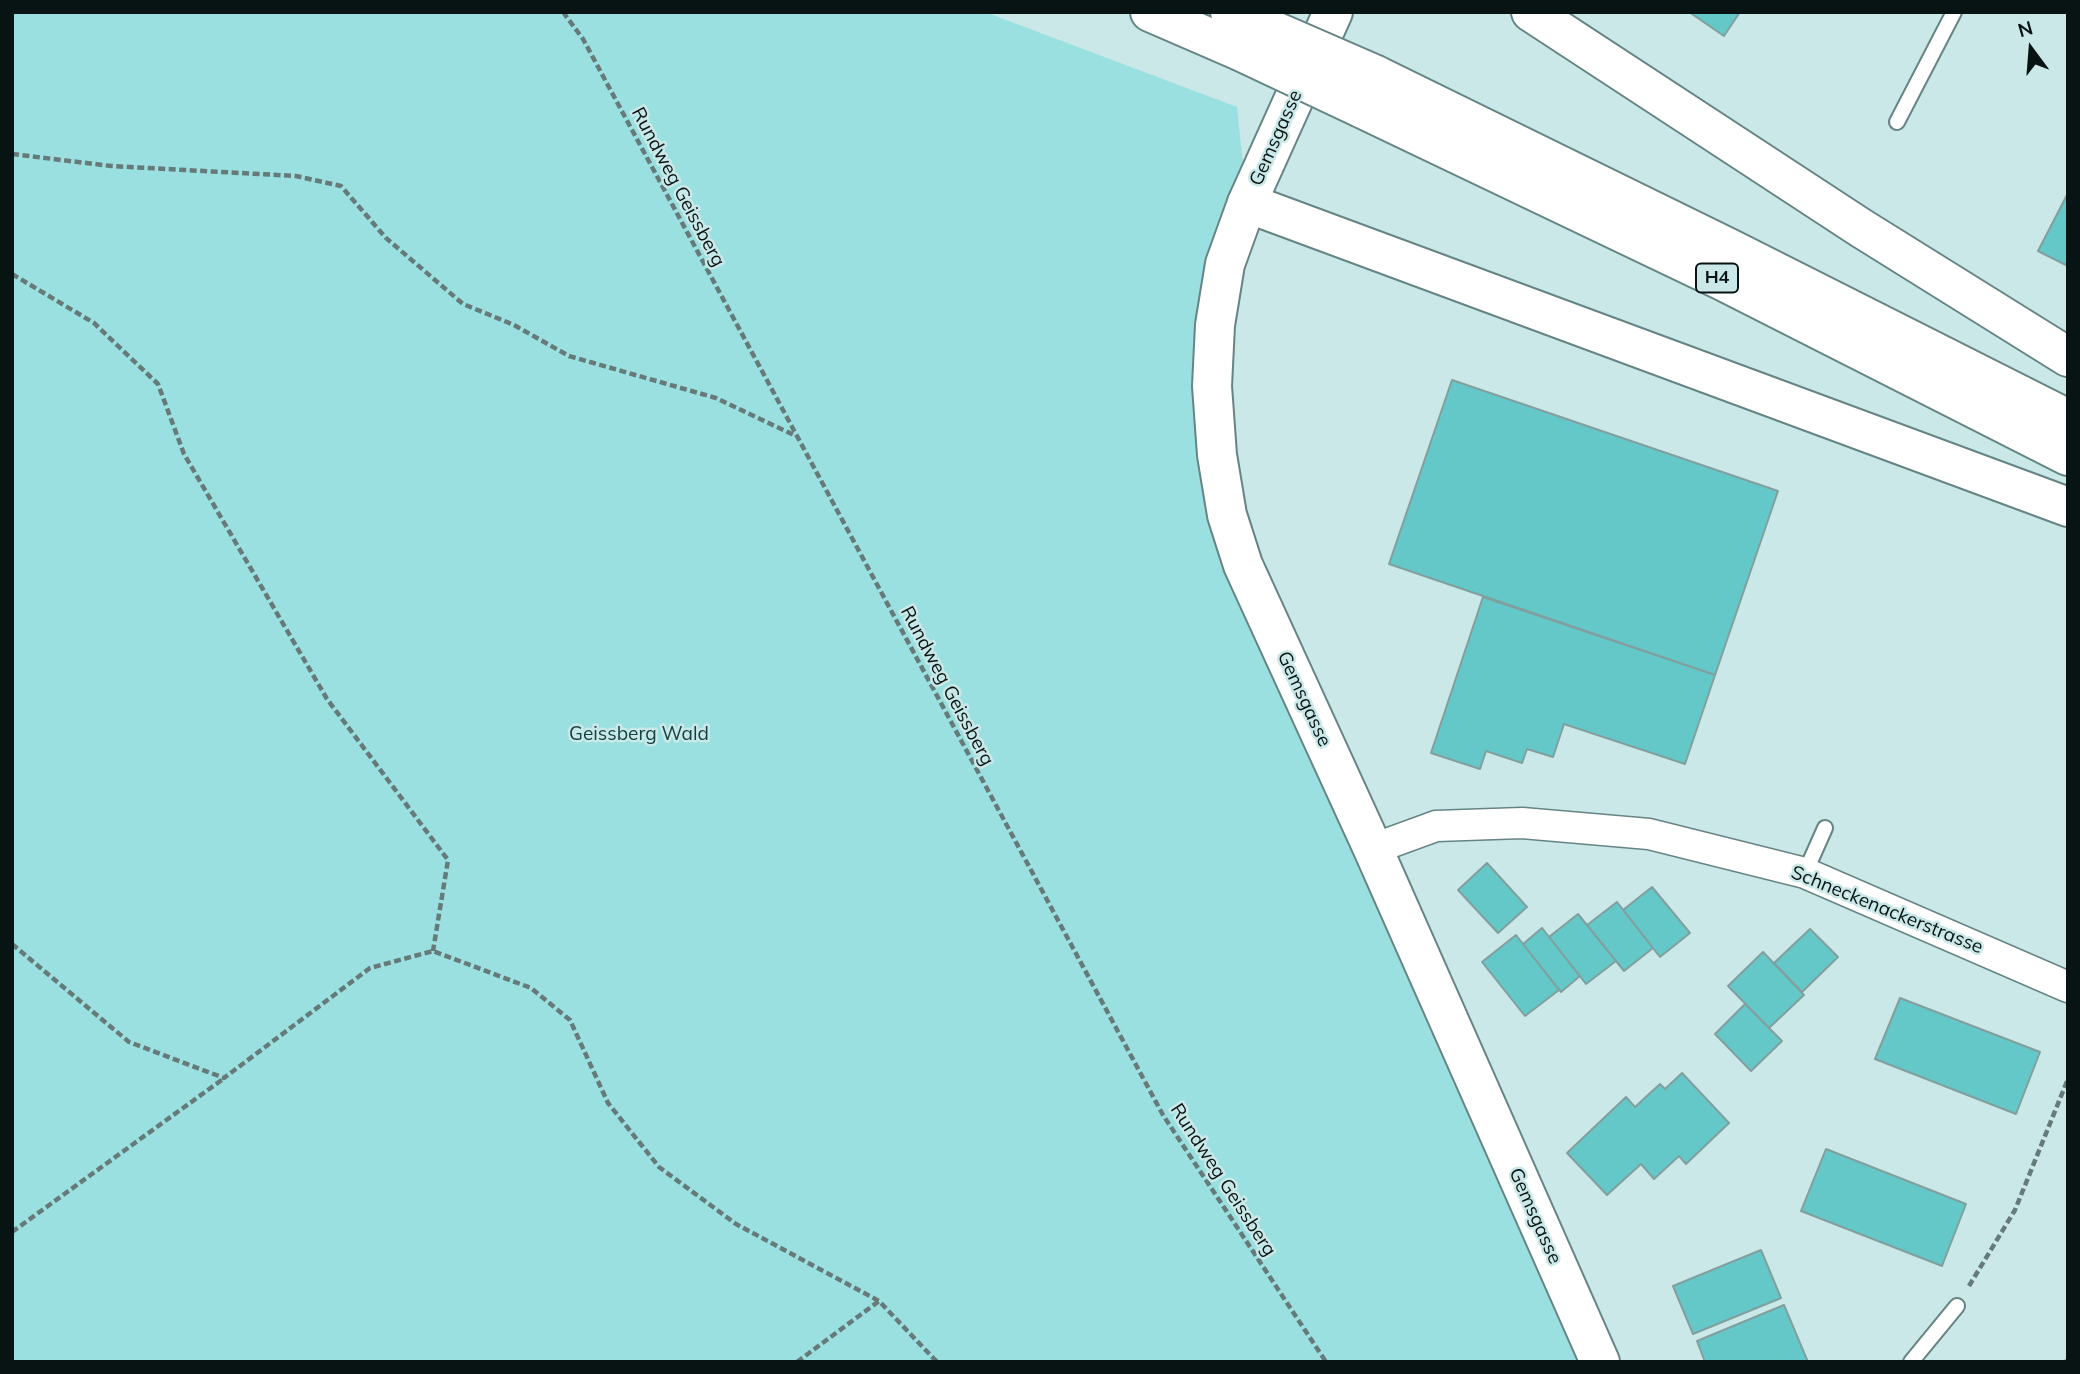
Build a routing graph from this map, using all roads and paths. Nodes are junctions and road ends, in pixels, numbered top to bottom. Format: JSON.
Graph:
{"nodes":[{"id":1,"x":562,"y":12,"type":"edge"},
{"id":2,"x":1150,"y":12,"type":"edge"},
{"id":3,"x":1333,"y":12,"type":"edge"},
{"id":4,"x":1531,"y":12,"type":"edge"},
{"id":5,"x":1954,"y":12,"type":"edge"},
{"id":6,"x":1241,"y":28,"type":"edge"},
{"id":7,"x":1368,"y":92,"type":"junction"},
{"id":8,"x":1897,"y":122,"type":"dead end"},
{"id":9,"x":12,"y":154,"type":"edge"},
{"id":10,"x":1247,"y":203,"type":"junction"},
{"id":11,"x":12,"y":274,"type":"edge"},
{"id":12,"x":2068,"y":357,"type":"edge"},
{"id":13,"x":2068,"y":419,"type":"edge"},
{"id":14,"x":796,"y":436,"type":"junction"},
{"id":15,"x":2068,"y":456,"type":"edge"},
{"id":16,"x":2068,"y":507,"type":"edge"},
{"id":17,"x":1825,"y":828,"type":"dead end"},
{"id":18,"x":1373,"y":849,"type":"junction"},
{"id":19,"x":1805,"y":873,"type":"junction"},
{"id":20,"x":12,"y":944,"type":"edge"},
{"id":21,"x":433,"y":951,"type":"junction"},
{"id":22,"x":2068,"y":987,"type":"edge"},
{"id":23,"x":224,"y":1078,"type":"junction"},
{"id":24,"x":2068,"y":1079,"type":"edge"},
{"id":25,"x":12,"y":1232,"type":"edge"},
{"id":26,"x":879,"y":1301,"type":"junction"},
{"id":27,"x":1957,"y":1306,"type":"joint"},
{"id":28,"x":797,"y":1362,"type":"edge"},
{"id":29,"x":937,"y":1362,"type":"edge"},
{"id":30,"x":1326,"y":1362,"type":"edge"},
{"id":31,"x":1600,"y":1362,"type":"edge"},
{"id":32,"x":1911,"y":1362,"type":"edge"}],
"edges":[{"from":1,"to":14,"type":"path","name":"Rundweg Geissberg"},
{"from":2,"to":6,"type":"main road","number":"H4"},
{"from":3,"to":10,"type":"main road","name":"Gemsgasse"},
{"from":4,"to":12,"type":"main road"},
{"from":5,"to":8,"type":"lane"},
{"from":6,"to":7,"type":"main road","number":"H4","bridge":true},
{"from":7,"to":13,"type":"main road","number":"H4"},
{"from":7,"to":15,"type":"main road","number":"H4"},
{"from":9,"to":14,"type":"path"},
{"from":10,"to":16,"type":"main road"},
{"from":10,"to":18,"type":"main road","name":"Gemsgasse"},
{"from":11,"to":21,"type":"path"},
{"from":14,"to":30,"type":"path","name":"Rundweg Geissberg"},
{"from":17,"to":19,"type":"lane"},
{"from":18,"to":19,"type":"street","name":"Schneckenackerstrasse"},
{"from":18,"to":31,"type":"main road","name":"Gemsgasse"},
{"from":19,"to":22,"type":"street","name":"Schneckenackerstrasse"},
{"from":20,"to":23,"type":"path"},
{"from":21,"to":23,"type":"path"},
{"from":21,"to":26,"type":"path"},
{"from":23,"to":25,"type":"path"},
{"from":24,"to":27,"type":"path"},
{"from":26,"to":28,"type":"path"},
{"from":26,"to":29,"type":"path"},
{"from":27,"to":32,"type":"lane"}]}
